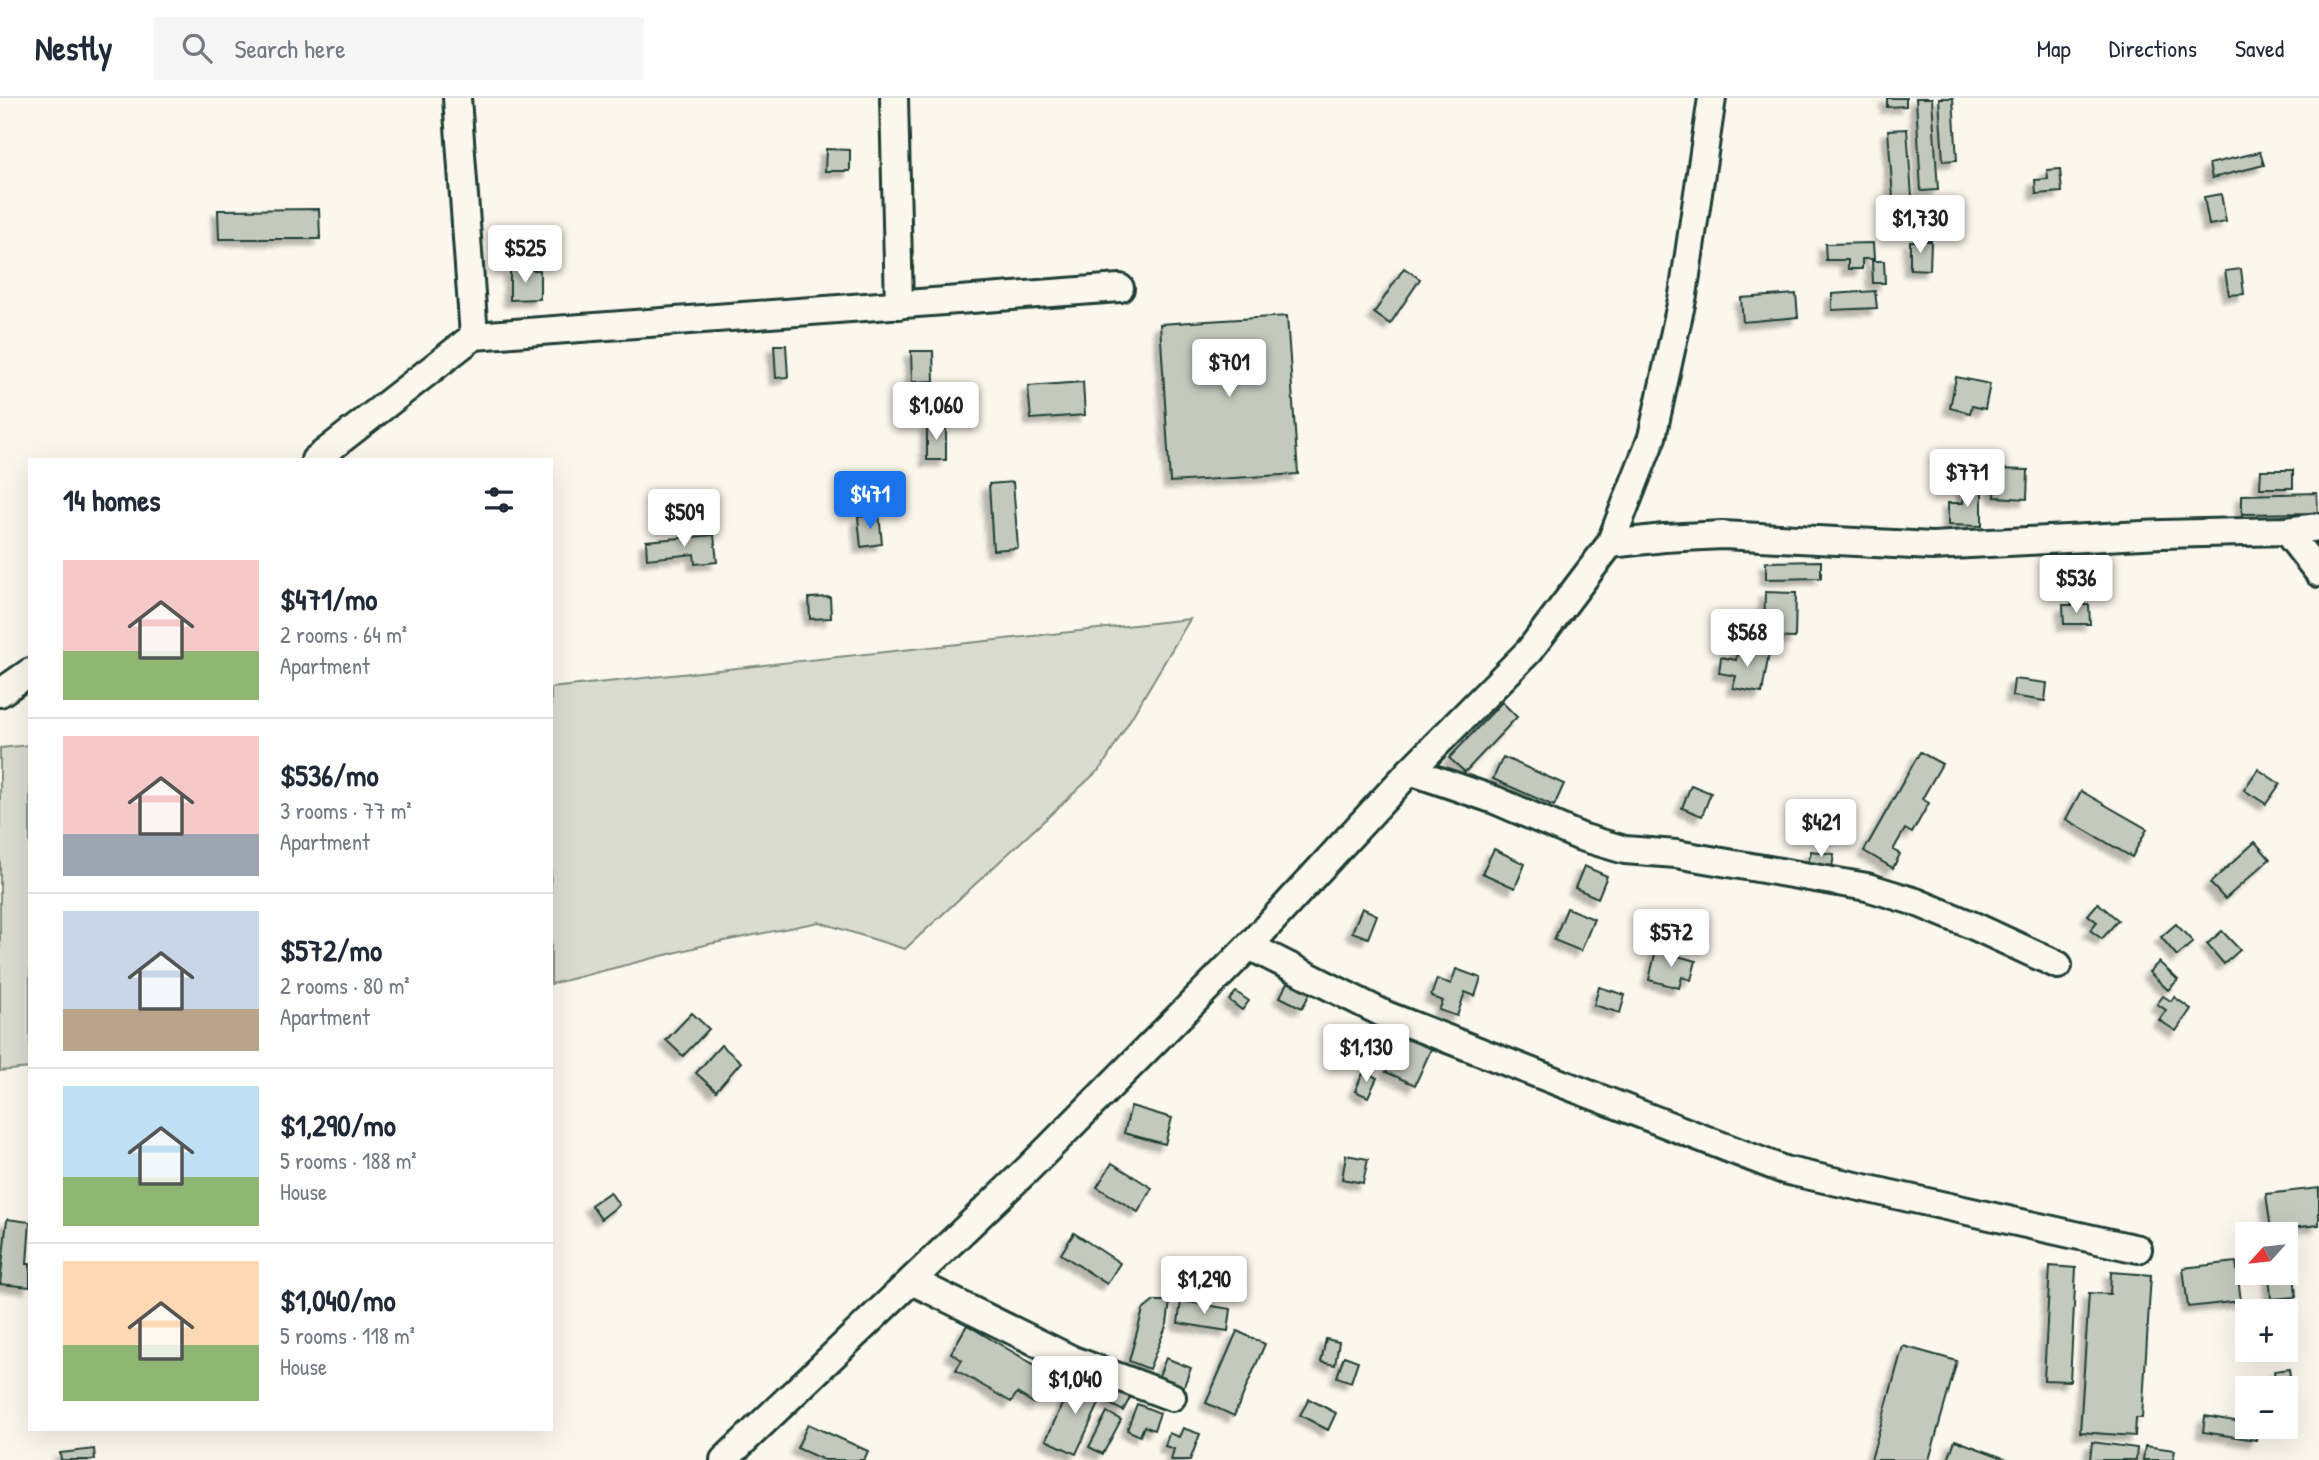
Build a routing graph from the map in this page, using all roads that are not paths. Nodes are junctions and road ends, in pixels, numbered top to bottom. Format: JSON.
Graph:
{"nodes":[{"id":1,"x":457,"y":98,"type":"edge"},
{"id":2,"x":894,"y":98,"type":"edge"},
{"id":3,"x":1712,"y":98,"type":"edge"},
{"id":4,"x":1120,"y":288,"type":"dead end"},
{"id":5,"x":899,"y":304,"type":"junction"},
{"id":6,"x":474,"y":336,"type":"junction"},
{"id":7,"x":318,"y":458,"type":"edge"},
{"id":8,"x":2319,"y":527,"type":"edge"},
{"id":9,"x":2286,"y":531,"type":"junction"},
{"id":10,"x":1610,"y":544,"type":"junction"},
{"id":11,"x":2319,"y":573,"type":"edge"},
{"id":12,"x":28,"y":673,"type":"edge"},
{"id":13,"x":0,"y":693,"type":"edge"},
{"id":14,"x":1410,"y":771,"type":"junction"},
{"id":15,"x":1249,"y":946,"type":"junction"},
{"id":16,"x":2058,"y":965,"type":"dead end"},
{"id":17,"x":2138,"y":1249,"type":"dead end"},
{"id":18,"x":912,"y":1281,"type":"junction"},
{"id":19,"x":1172,"y":1397,"type":"dead end"},
{"id":20,"x":724,"y":1460,"type":"edge"}],
"edges":[{"from":1,"to":6,"type":"street"},
{"from":2,"to":5,"type":"street"},
{"from":3,"to":10,"type":"street"},
{"from":4,"to":5,"type":"street"},
{"from":5,"to":6,"type":"street"},
{"from":6,"to":7,"type":"street"},
{"from":8,"to":9,"type":"street"},
{"from":9,"to":10,"type":"street"},
{"from":9,"to":11,"type":"street"},
{"from":10,"to":14,"type":"street"},
{"from":12,"to":13,"type":"street"},
{"from":14,"to":15,"type":"street"},
{"from":14,"to":16,"type":"street"},
{"from":15,"to":17,"type":"street"},
{"from":15,"to":18,"type":"street"},
{"from":18,"to":19,"type":"street"},
{"from":18,"to":20,"type":"street"}]}
